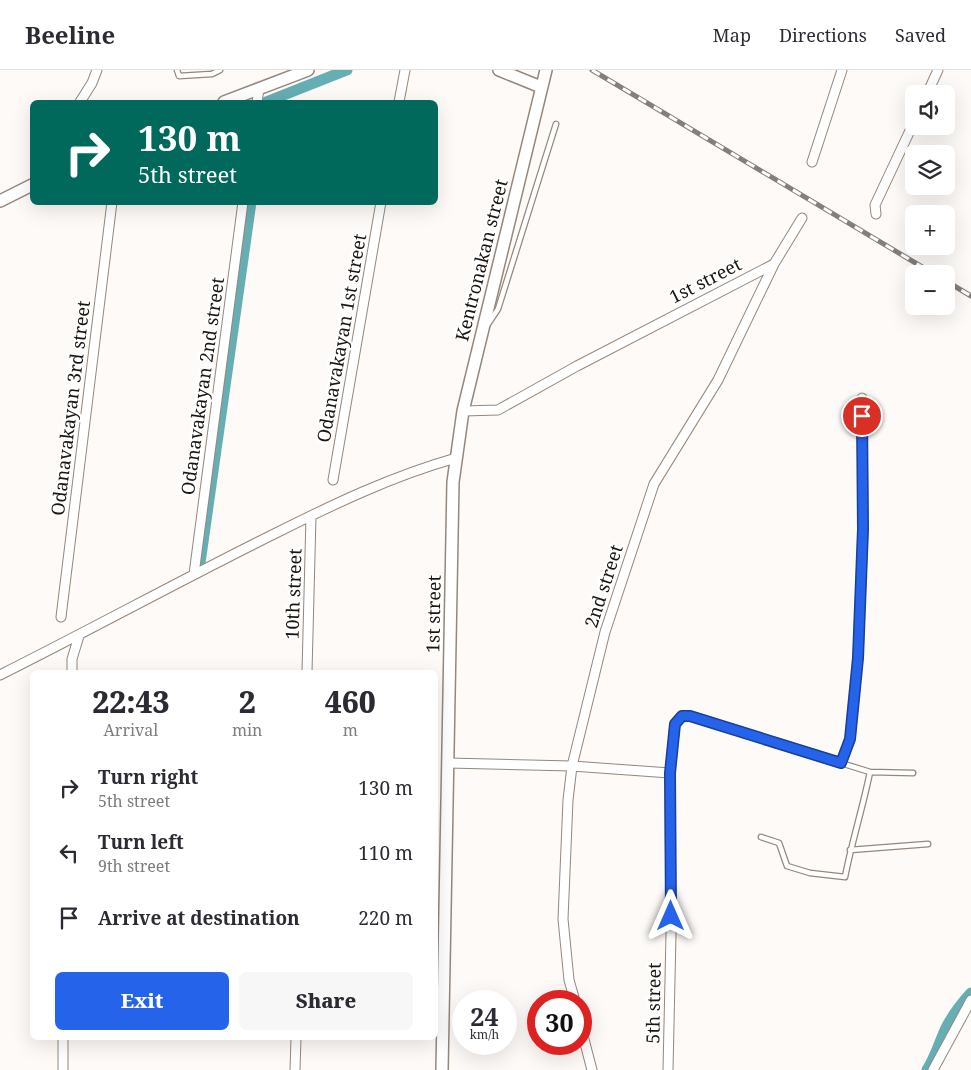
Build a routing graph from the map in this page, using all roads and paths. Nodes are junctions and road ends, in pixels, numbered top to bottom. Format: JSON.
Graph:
{"nodes":[{"id":1,"x":97,"y":70,"type":"edge"},
{"id":2,"x":177,"y":70,"type":"edge"},
{"id":3,"x":220,"y":70,"type":"edge"},
{"id":4,"x":308,"y":70,"type":"edge"},
{"id":5,"x":405,"y":70,"type":"edge"},
{"id":6,"x":498,"y":70,"type":"edge"},
{"id":7,"x":842,"y":70,"type":"edge"},
{"id":8,"x":938,"y":70,"type":"edge"},
{"id":9,"x":545,"y":72,"type":"edge"},
{"id":10,"x":931,"y":85,"type":"edge"},
{"id":11,"x":541,"y":87,"type":"junction"},
{"id":12,"x":259,"y":89,"type":"junction"},
{"id":13,"x":81,"y":100,"type":"edge"},
{"id":14,"x":229,"y":100,"type":"edge"},
{"id":15,"x":257,"y":100,"type":"edge"},
{"id":16,"x":399,"y":100,"type":"edge"},
{"id":17,"x":556,"y":124,"type":"dead end"},
{"id":18,"x":908,"y":135,"type":"edge"},
{"id":19,"x":812,"y":162,"type":"dead end"},
{"id":20,"x":30,"y":187,"type":"edge"},
{"id":21,"x":0,"y":201,"type":"edge"},
{"id":22,"x":112,"y":205,"type":"edge"},
{"id":23,"x":244,"y":205,"type":"edge"},
{"id":24,"x":380,"y":205,"type":"edge"},
{"id":25,"x":876,"y":214,"type":"dead end"},
{"id":26,"x":802,"y":218,"type":"dead end"},
{"id":27,"x":774,"y":264,"type":"junction"},
{"id":28,"x":482,"y":333,"type":"junction"},
{"id":29,"x":862,"y":398,"type":"dead end"},
{"id":30,"x":463,"y":411,"type":"junction"},
{"id":31,"x":456,"y":458,"type":"junction"},
{"id":32,"x":332,"y":480,"type":"dead end"},
{"id":33,"x":311,"y":516,"type":"junction"},
{"id":34,"x":194,"y":574,"type":"junction"},
{"id":35,"x":61,"y":617,"type":"dead end"},
{"id":36,"x":79,"y":636,"type":"junction"},
{"id":37,"x":72,"y":670,"type":"edge"},
{"id":38,"x":307,"y":670,"type":"edge"},
{"id":39,"x":0,"y":676,"type":"edge"},
{"id":40,"x":448,"y":763,"type":"junction"},
{"id":41,"x":841,"y":763,"type":"junction"},
{"id":42,"x":572,"y":766,"type":"junction"},
{"id":43,"x":870,"y":772,"type":"junction"},
{"id":44,"x":670,"y":773,"type":"junction"},
{"id":45,"x":914,"y":773,"type":"dead end"},
{"id":46,"x":761,"y":838,"type":"dead end"},
{"id":47,"x":928,"y":844,"type":"dead end"},
{"id":48,"x":850,"y":850,"type":"junction"},
{"id":49,"x":571,"y":990,"type":"edge"},
{"id":50,"x":971,"y":1000,"type":"edge"},
{"id":51,"x":63,"y":1040,"type":"edge"},
{"id":52,"x":296,"y":1040,"type":"edge"},
{"id":53,"x":588,"y":1055,"type":"edge"},
{"id":54,"x":63,"y":1070,"type":"edge"},
{"id":55,"x":295,"y":1070,"type":"edge"},
{"id":56,"x":442,"y":1070,"type":"edge"},
{"id":57,"x":592,"y":1070,"type":"edge"},
{"id":58,"x":668,"y":1070,"type":"edge"},
{"id":59,"x":932,"y":1070,"type":"edge"}],
"edges":[{"from":1,"to":13,"type":"street"},
{"from":2,"to":3,"type":"lane"},
{"from":4,"to":12,"type":"main road"},
{"from":5,"to":16,"type":"street"},
{"from":6,"to":11,"type":"main road"},
{"from":7,"to":19,"type":"street"},
{"from":8,"to":10,"type":"street"},
{"from":9,"to":11,"type":"main road","name":"Kentronakan street"},
{"from":11,"to":28,"type":"main road","name":"Kentronakan street"},
{"from":12,"to":14,"type":"main road"},
{"from":12,"to":15,"type":"street"},
{"from":17,"to":28,"type":"lane"},
{"from":18,"to":25,"type":"street"},
{"from":20,"to":21,"type":"main road"},
{"from":22,"to":35,"type":"street","name":"Odanavakayan 3rd street"},
{"from":23,"to":34,"type":"street","name":"Odanavakayan 2nd street"},
{"from":24,"to":32,"type":"street","name":"Odanavakayan 1st street"},
{"from":26,"to":27,"type":"street","name":"2nd street"},
{"from":27,"to":30,"type":"street","name":"1st street"},
{"from":27,"to":42,"type":"street","name":"2nd street"},
{"from":28,"to":30,"type":"main road","name":"Kentronakan street"},
{"from":29,"to":41,"type":"street"},
{"from":30,"to":31,"type":"main road","name":"Kentronakan street"},
{"from":31,"to":33,"type":"street"},
{"from":31,"to":40,"type":"main road","name":"1st street"},
{"from":33,"to":34,"type":"street"},
{"from":33,"to":38,"type":"street","name":"10th street"},
{"from":34,"to":36,"type":"street"},
{"from":36,"to":37,"type":"street"},
{"from":36,"to":39,"type":"street"},
{"from":40,"to":42,"type":"street"},
{"from":40,"to":56,"type":"main road","name":"1st street"},
{"from":41,"to":43,"type":"lane"},
{"from":41,"to":44,"type":"street","name":"5th street"},
{"from":42,"to":44,"type":"street"},
{"from":42,"to":49,"type":"street","name":"2nd street"},
{"from":43,"to":45,"type":"lane"},
{"from":43,"to":48,"type":"lane"},
{"from":44,"to":58,"type":"street","name":"5th street"},
{"from":46,"to":48,"type":"lane"},
{"from":47,"to":48,"type":"lane"},
{"from":50,"to":59,"type":"street"},
{"from":51,"to":54,"type":"street"},
{"from":52,"to":55,"type":"street"},
{"from":53,"to":57,"type":"street"}]}
